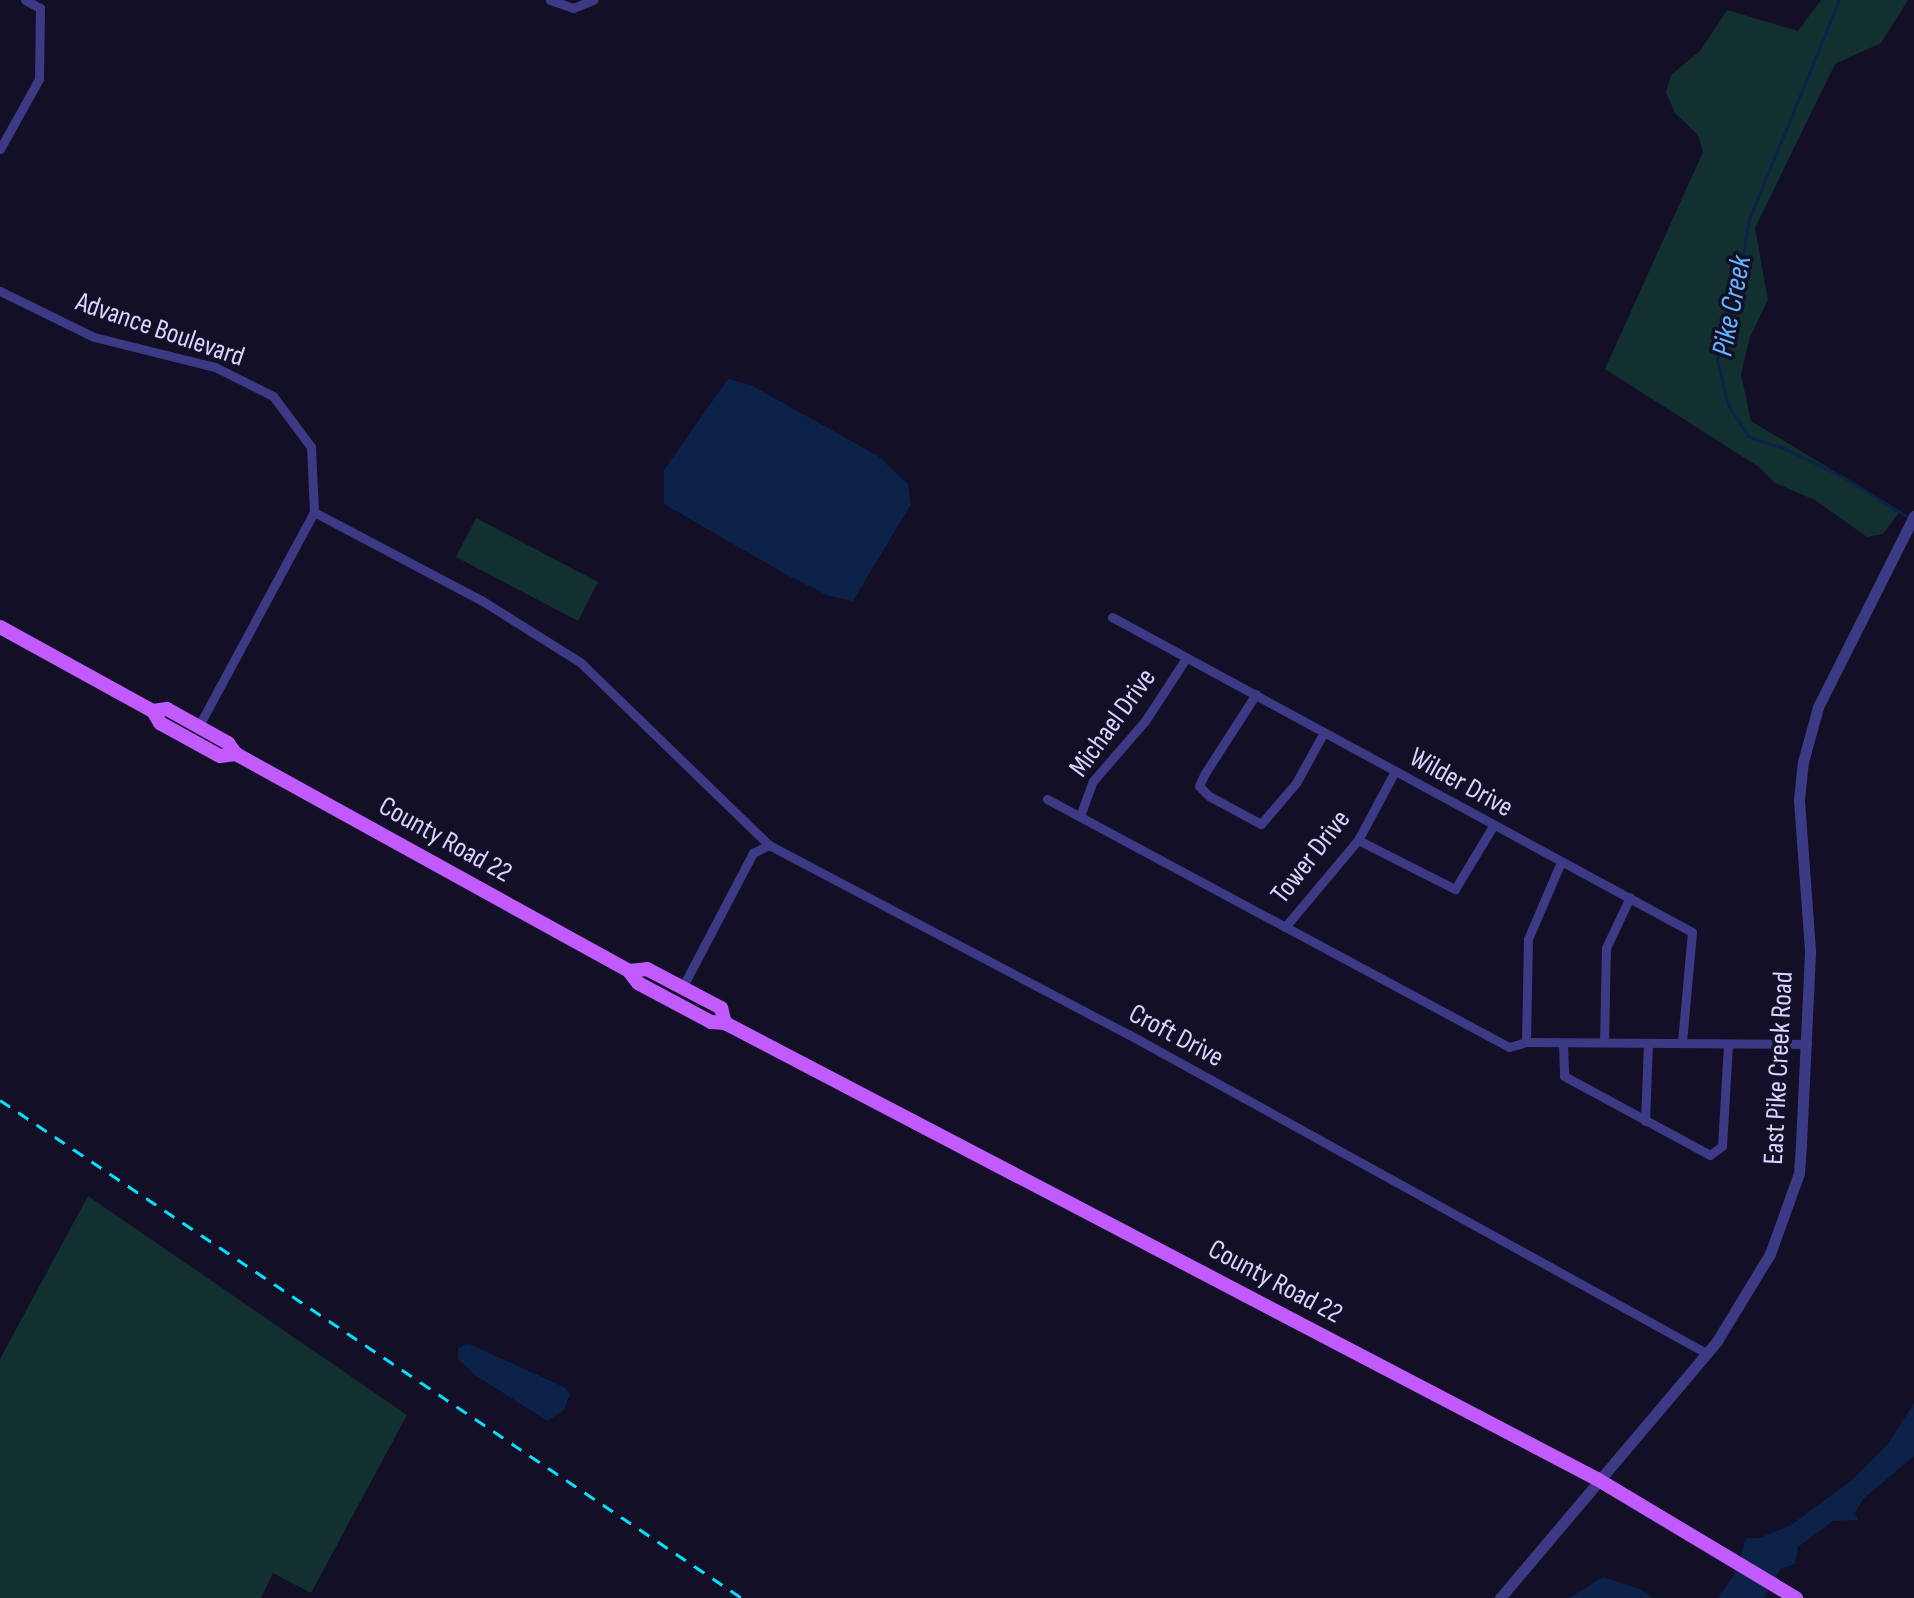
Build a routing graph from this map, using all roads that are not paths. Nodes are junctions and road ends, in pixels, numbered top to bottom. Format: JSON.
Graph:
{"nodes":[{"id":1,"x":25,"y":0,"type":"edge"},
{"id":2,"x":550,"y":0,"type":"edge"},
{"id":3,"x":593,"y":0,"type":"edge"},
{"id":4,"x":0,"y":149,"type":"edge"},
{"id":5,"x":0,"y":291,"type":"edge"},
{"id":6,"x":314,"y":512,"type":"junction"},
{"id":7,"x":1912,"y":519,"type":"edge"},
{"id":8,"x":1112,"y":617,"type":"dead end"},
{"id":9,"x":0,"y":627,"type":"edge"},
{"id":10,"x":1186,"y":658,"type":"junction"},
{"id":11,"x":1256,"y":694,"type":"junction"},
{"id":12,"x":153,"y":711,"type":"junction"},
{"id":13,"x":199,"y":726,"type":"junction"},
{"id":14,"x":1324,"y":732,"type":"junction"},
{"id":15,"x":236,"y":754,"type":"junction"},
{"id":16,"x":1395,"y":771,"type":"junction"},
{"id":17,"x":1047,"y":799,"type":"dead end"},
{"id":18,"x":1080,"y":816,"type":"junction"},
{"id":19,"x":1493,"y":826,"type":"junction"},
{"id":20,"x":1358,"y":840,"type":"junction"},
{"id":21,"x":769,"y":845,"type":"junction"},
{"id":22,"x":1561,"y":862,"type":"junction"},
{"id":23,"x":1630,"y":897,"type":"junction"},
{"id":24,"x":1285,"y":927,"type":"junction"},
{"id":25,"x":629,"y":971,"type":"junction"},
{"id":26,"x":682,"y":988,"type":"junction"},
{"id":27,"x":725,"y":1023,"type":"junction"},
{"id":28,"x":1526,"y":1042,"type":"junction"},
{"id":29,"x":1604,"y":1042,"type":"junction"},
{"id":30,"x":1682,"y":1042,"type":"junction"},
{"id":31,"x":1563,"y":1043,"type":"junction"},
{"id":32,"x":1648,"y":1043,"type":"junction"},
{"id":33,"x":1728,"y":1044,"type":"junction"},
{"id":34,"x":1807,"y":1044,"type":"junction"},
{"id":35,"x":1645,"y":1121,"type":"junction"},
{"id":36,"x":1706,"y":1353,"type":"junction"},
{"id":37,"x":1597,"y":1479,"type":"junction"},
{"id":38,"x":1500,"y":1598,"type":"edge"},
{"id":39,"x":1796,"y":1598,"type":"edge"}],
"edges":[{"from":1,"to":4,"type":"street"},
{"from":2,"to":3,"type":"street"},
{"from":5,"to":6,"type":"street","name":"Advance Boulevard"},
{"from":6,"to":13,"type":"street"},
{"from":6,"to":21,"type":"street","name":"Croft Drive"},
{"from":7,"to":34,"type":"street","name":"East Pike Creek Road"},
{"from":8,"to":10,"type":"street","name":"Wilder Drive"},
{"from":9,"to":12,"type":"main road","name":"County Road 22"},
{"from":10,"to":11,"type":"street","name":"Wilder Drive"},
{"from":10,"to":18,"type":"street","name":"Michael Drive"},
{"from":11,"to":14,"type":"street","name":"Wilder Drive"},
{"from":11,"to":14,"type":"street"},
{"from":12,"to":13,"type":"main road","name":"County Road 22"},
{"from":12,"to":15,"type":"main road","name":"County Road 22"},
{"from":13,"to":15,"type":"main road","name":"County Road 22"},
{"from":14,"to":16,"type":"street","name":"Wilder Drive"},
{"from":15,"to":25,"type":"main road","name":"County Road 22"},
{"from":16,"to":19,"type":"street","name":"Wilder Drive"},
{"from":16,"to":20,"type":"street","name":"Tower Drive"},
{"from":17,"to":18,"type":"street"},
{"from":18,"to":24,"type":"street"},
{"from":19,"to":20,"type":"street"},
{"from":19,"to":22,"type":"street","name":"Wilder Drive"},
{"from":20,"to":24,"type":"street","name":"Tower Drive"},
{"from":21,"to":26,"type":"street"},
{"from":21,"to":36,"type":"street","name":"Croft Drive"},
{"from":22,"to":23,"type":"street","name":"Wilder Drive"},
{"from":22,"to":28,"type":"street"},
{"from":23,"to":29,"type":"street"},
{"from":23,"to":30,"type":"street","name":"Wilder Drive"},
{"from":24,"to":28,"type":"street"},
{"from":25,"to":26,"type":"main road","name":"County Road 22"},
{"from":25,"to":27,"type":"main road","name":"County Road 22"},
{"from":26,"to":27,"type":"main road","name":"County Road 22"},
{"from":27,"to":37,"type":"main road","name":"County Road 22"},
{"from":28,"to":31,"type":"street"},
{"from":29,"to":31,"type":"street"},
{"from":29,"to":32,"type":"street"},
{"from":30,"to":32,"type":"street"},
{"from":30,"to":33,"type":"street"},
{"from":31,"to":35,"type":"street"},
{"from":32,"to":35,"type":"street"},
{"from":33,"to":34,"type":"street"},
{"from":33,"to":35,"type":"street"},
{"from":34,"to":36,"type":"street","name":"East Pike Creek Road"},
{"from":36,"to":37,"type":"street","name":"East Pike Creek Road"},
{"from":37,"to":38,"type":"street","name":"East Pike Creek Road"},
{"from":37,"to":39,"type":"main road","name":"County Road 22"}]}
